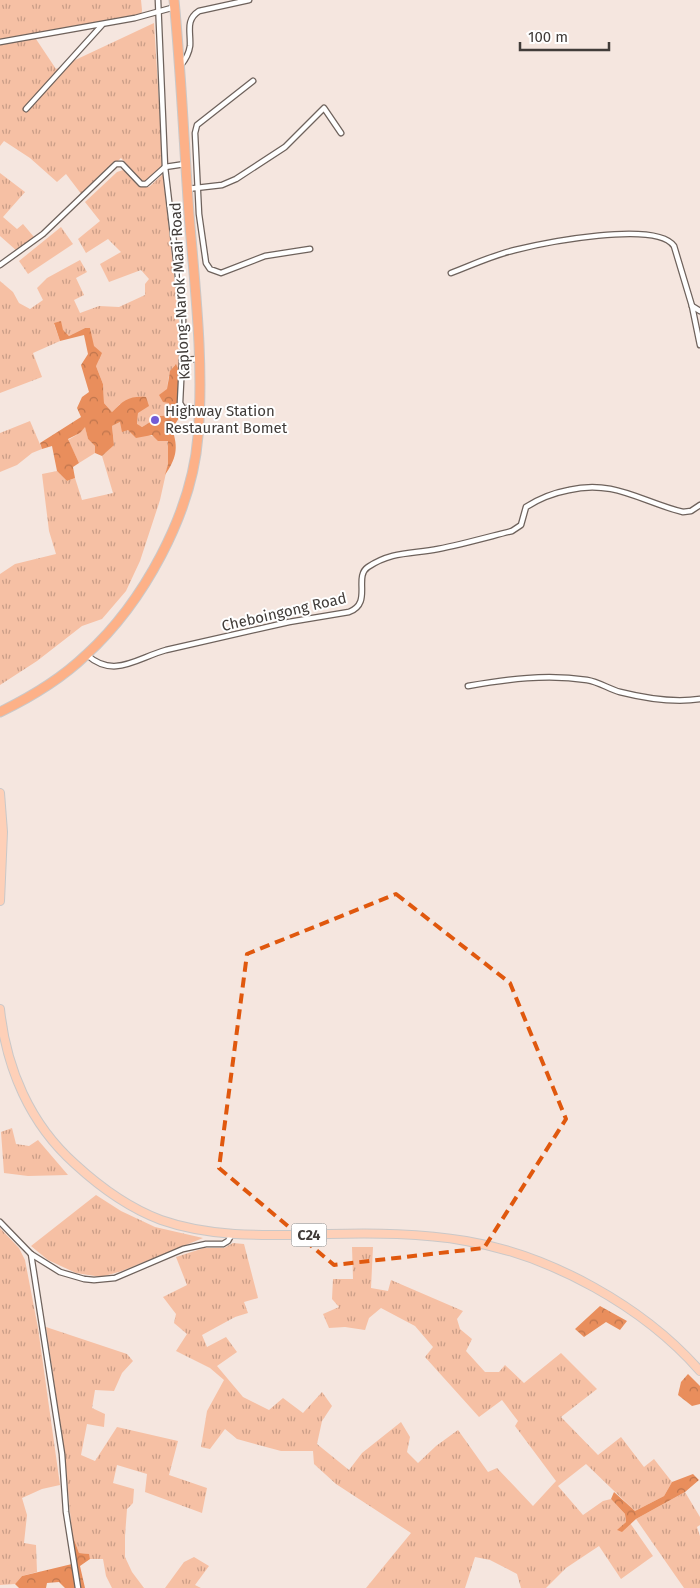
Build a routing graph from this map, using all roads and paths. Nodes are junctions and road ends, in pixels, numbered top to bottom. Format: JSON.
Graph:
{"nodes":[{"id":1,"x":158,"y":0,"type":"edge"},
{"id":2,"x":249,"y":0,"type":"edge"},
{"id":3,"x":175,"y":4,"type":"edge"},
{"id":4,"x":159,"y":12,"type":"junction"},
{"id":5,"x":103,"y":24,"type":"junction"},
{"id":6,"x":0,"y":42,"type":"edge"},
{"id":7,"x":180,"y":67,"type":"junction"},
{"id":8,"x":253,"y":81,"type":"dead end"},
{"id":9,"x":26,"y":109,"type":"dead end"},
{"id":10,"x":341,"y":133,"type":"dead end"},
{"id":11,"x":185,"y":164,"type":"junction"},
{"id":12,"x":165,"y":167,"type":"junction"},
{"id":13,"x":198,"y":188,"type":"junction"},
{"id":14,"x":187,"y":190,"type":"junction"},
{"id":15,"x":310,"y":249,"type":"dead end"},
{"id":16,"x":0,"y":266,"type":"edge"},
{"id":17,"x":451,"y":273,"type":"dead end"},
{"id":18,"x":692,"y":306,"type":"junction"},
{"id":19,"x":700,"y":311,"type":"edge"},
{"id":20,"x":700,"y":345,"type":"edge"},
{"id":21,"x":199,"y":359,"type":"junction"},
{"id":22,"x":182,"y":360,"type":"junction"},
{"id":23,"x":199,"y":409,"type":"junction"},
{"id":24,"x":700,"y":505,"type":"edge"},
{"id":25,"x":87,"y":655,"type":"junction"},
{"id":26,"x":468,"y":686,"type":"dead end"},
{"id":27,"x":700,"y":699,"type":"edge"},
{"id":28,"x":0,"y":712,"type":"edge"},
{"id":29,"x":0,"y":793,"type":"edge"},
{"id":30,"x":0,"y":900,"type":"edge"},
{"id":31,"x":0,"y":1014,"type":"edge"},
{"id":32,"x":0,"y":1222,"type":"edge"},
{"id":33,"x":232,"y":1234,"type":"junction"},
{"id":34,"x":30,"y":1254,"type":"junction"},
{"id":35,"x":700,"y":1372,"type":"edge"},
{"id":36,"x":78,"y":1588,"type":"edge"}],
"edges":[{"from":1,"to":4,"type":"street"},
{"from":2,"to":7,"type":"street"},
{"from":3,"to":4,"type":"street"},
{"from":3,"to":7,"type":"highway","name":"Kaplong-Narok-Maai Road"},
{"from":4,"to":5,"type":"street"},
{"from":4,"to":12,"type":"street"},
{"from":5,"to":6,"type":"street"},
{"from":5,"to":9,"type":"street"},
{"from":7,"to":11,"type":"highway","name":"Kaplong-Narok-Maai Road"},
{"from":8,"to":13,"type":"street"},
{"from":10,"to":13,"type":"street"},
{"from":11,"to":12,"type":"street"},
{"from":11,"to":14,"type":"highway","name":"Kaplong-Narok-Maai Road"},
{"from":12,"to":16,"type":"street"},
{"from":12,"to":22,"type":"street"},
{"from":13,"to":14,"type":"street"},
{"from":13,"to":15,"type":"street"},
{"from":14,"to":21,"type":"highway","name":"Kaplong-Narok-Maai Road"},
{"from":17,"to":18,"type":"street"},
{"from":18,"to":19,"type":"street"},
{"from":18,"to":20,"type":"street"},
{"from":21,"to":22,"type":"street"},
{"from":21,"to":23,"type":"highway","name":"Kaplong-Narok-Maai Road"},
{"from":22,"to":23,"type":"street"},
{"from":23,"to":25,"type":"highway","name":"Kaplong-Narok-Maai Road"},
{"from":24,"to":25,"type":"street","name":"Cheboingong Road"},
{"from":25,"to":28,"type":"highway","name":"Kaplong-Narok-Maai Road"},
{"from":26,"to":27,"type":"street"},
{"from":29,"to":30,"type":"main road"},
{"from":31,"to":33,"type":"main road","number":"C24"},
{"from":32,"to":34,"type":"street"},
{"from":33,"to":34,"type":"street"},
{"from":33,"to":35,"type":"main road","number":"C24"},
{"from":34,"to":36,"type":"street"}]}
